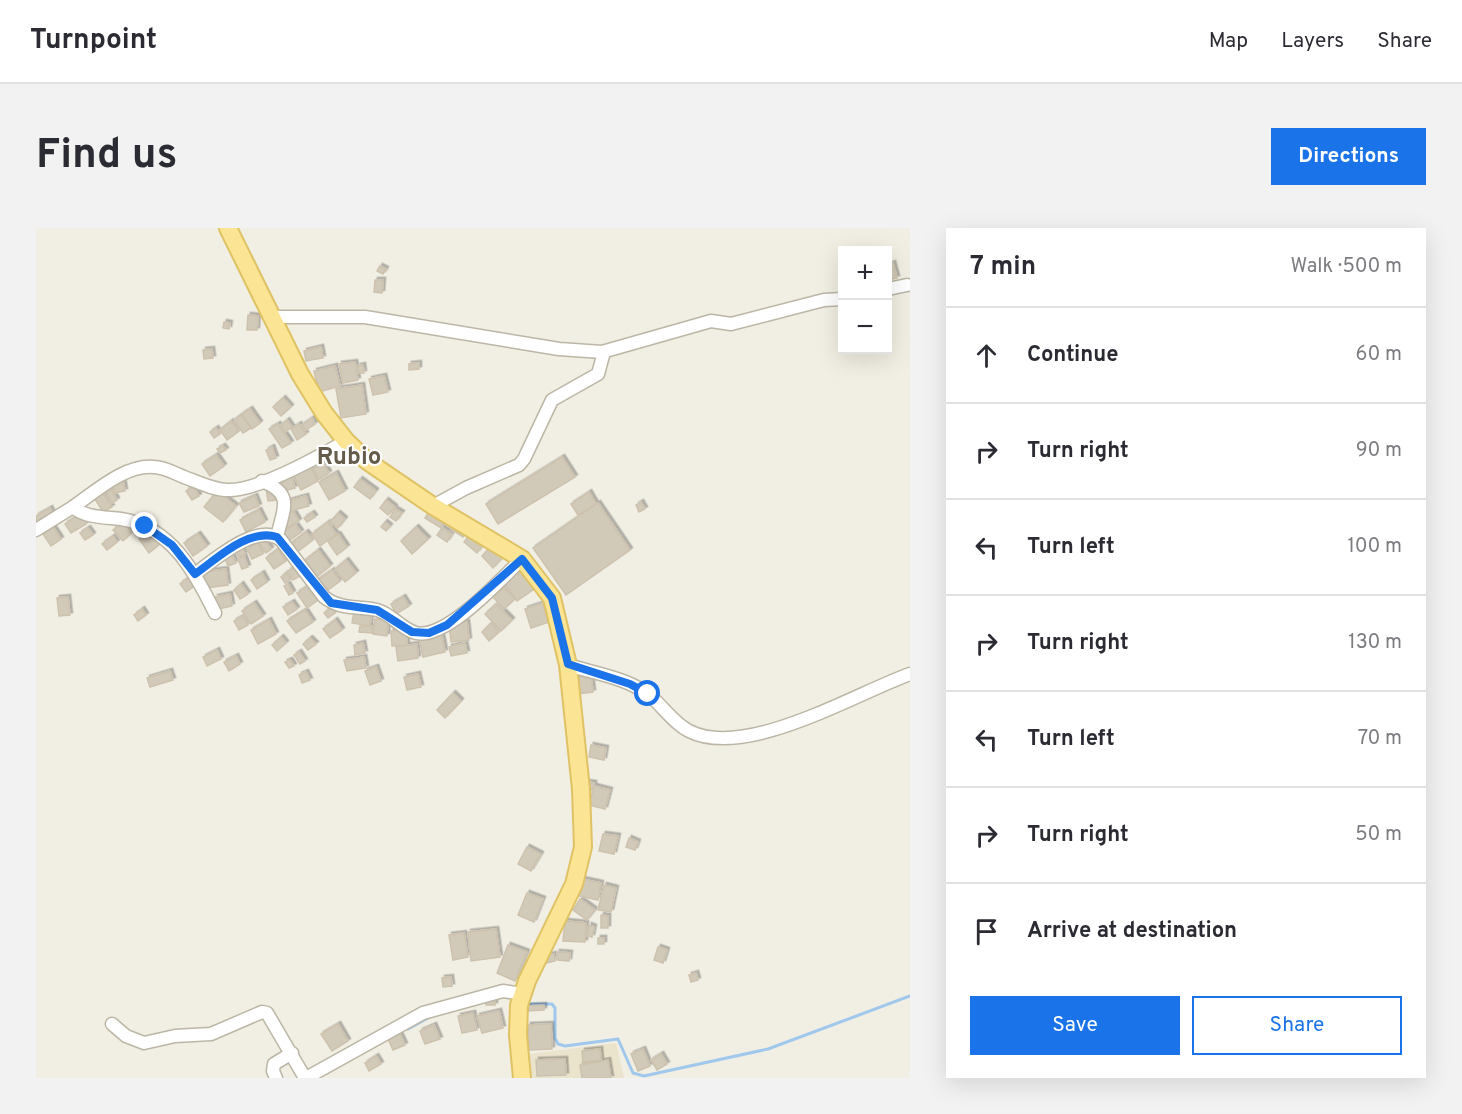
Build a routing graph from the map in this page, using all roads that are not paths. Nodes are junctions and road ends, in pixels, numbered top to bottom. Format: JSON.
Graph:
{"nodes":[{"id":1,"x":228,"y":228,"type":"edge"},
{"id":2,"x":907,"y":285,"type":"dead end"},
{"id":3,"x":892,"y":288,"type":"edge"},
{"id":4,"x":838,"y":299,"type":"edge"},
{"id":5,"x":270,"y":317,"type":"junction"},
{"id":6,"x":604,"y":352,"type":"junction"},
{"id":7,"x":346,"y":441,"type":"junction"},
{"id":8,"x":262,"y":481,"type":"junction"},
{"id":9,"x":434,"y":506,"type":"junction"},
{"id":10,"x":73,"y":507,"type":"junction"},
{"id":11,"x":36,"y":530,"type":"edge"},
{"id":12,"x":277,"y":537,"type":"junction"},
{"id":13,"x":522,"y":559,"type":"junction"},
{"id":14,"x":195,"y":574,"type":"junction"},
{"id":15,"x":215,"y":613,"type":"dead end"},
{"id":16,"x":568,"y":664,"type":"junction"},
{"id":17,"x":910,"y":674,"type":"edge"},
{"id":18,"x":523,"y":994,"type":"junction"},
{"id":19,"x":112,"y":1024,"type":"dead end"},
{"id":20,"x":292,"y":1053,"type":"junction"},
{"id":21,"x":276,"y":1078,"type":"edge"},
{"id":22,"x":305,"y":1078,"type":"edge"},
{"id":23,"x":522,"y":1078,"type":"edge"}],
"edges":[{"from":1,"to":5,"type":"main road"},
{"from":2,"to":3,"type":"street"},
{"from":4,"to":6,"type":"street"},
{"from":5,"to":6,"type":"street"},
{"from":5,"to":7,"type":"main road"},
{"from":6,"to":9,"type":"street"},
{"from":7,"to":8,"type":"street"},
{"from":7,"to":9,"type":"main road"},
{"from":8,"to":10,"type":"street"},
{"from":8,"to":12,"type":"street"},
{"from":9,"to":13,"type":"main road"},
{"from":10,"to":11,"type":"street"},
{"from":10,"to":14,"type":"street"},
{"from":12,"to":13,"type":"street"},
{"from":12,"to":14,"type":"street"},
{"from":13,"to":16,"type":"main road"},
{"from":14,"to":15,"type":"street"},
{"from":16,"to":17,"type":"street"},
{"from":16,"to":18,"type":"main road"},
{"from":18,"to":22,"type":"street"},
{"from":18,"to":23,"type":"main road"},
{"from":19,"to":20,"type":"street"},
{"from":20,"to":21,"type":"street"},
{"from":20,"to":22,"type":"street"}]}
